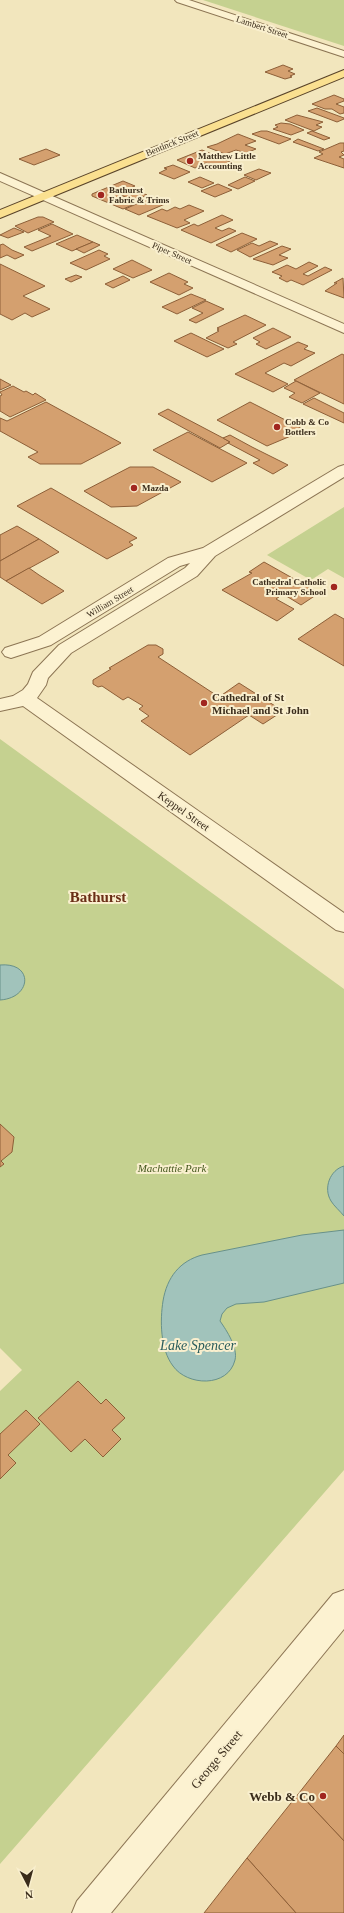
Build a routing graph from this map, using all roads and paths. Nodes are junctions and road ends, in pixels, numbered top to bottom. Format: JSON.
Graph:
{"nodes":[{"id":1,"x":180,"y":0,"type":"edge"},
{"id":2,"x":344,"y":54,"type":"edge"},
{"id":3,"x":344,"y":73,"type":"edge"},
{"id":4,"x":0,"y":177,"type":"edge"},
{"id":5,"x":43,"y":196,"type":"junction"},
{"id":6,"x":0,"y":214,"type":"edge"},
{"id":7,"x":344,"y":329,"type":"edge"},
{"id":8,"x":344,"y":470,"type":"edge"},
{"id":9,"x":209,"y":552,"type":"junction"},
{"id":10,"x":6,"y":652,"type":"edge"},
{"id":11,"x":39,"y":676,"type":"junction"},
{"id":12,"x":24,"y":698,"type":"junction"},
{"id":13,"x":0,"y":705,"type":"edge"},
{"id":14,"x":344,"y":924,"type":"edge"},
{"id":15,"x":344,"y":1605,"type":"edge"},
{"id":16,"x":89,"y":1913,"type":"edge"}],
"edges":[{"from":1,"to":2,"type":"street","name":"Lambert Street"},
{"from":3,"to":5,"type":"main road","name":"Bentinck Street"},
{"from":4,"to":5,"type":"street","name":"Piper Street"},
{"from":5,"to":6,"type":"main road","name":"Bentinck Street"},
{"from":5,"to":7,"type":"street","name":"Piper Street"},
{"from":8,"to":9,"type":"street","name":"William Street"},
{"from":9,"to":10,"type":"street","name":"William Street"},
{"from":9,"to":11,"type":"street","name":"William Street"},
{"from":10,"to":11,"type":"street","name":"William Street"},
{"from":11,"to":12,"type":"street","name":"William Street"},
{"from":12,"to":13,"type":"street","name":"William Street"},
{"from":12,"to":14,"type":"street","name":"Keppel Street"},
{"from":15,"to":16,"type":"street","name":"George Street"}]}
